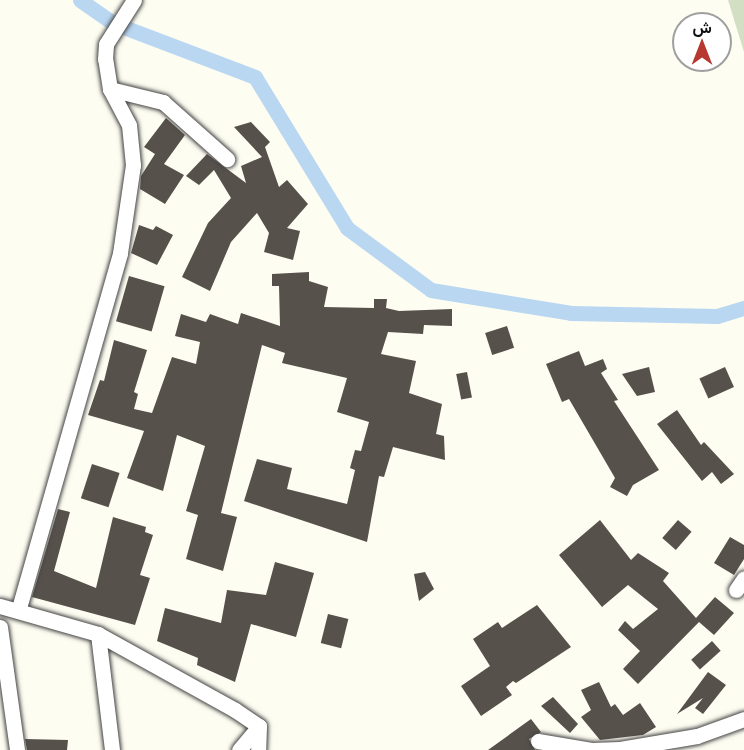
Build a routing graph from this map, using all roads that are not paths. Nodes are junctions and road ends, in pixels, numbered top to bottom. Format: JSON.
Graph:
{"nodes":[{"id":1,"x":134,"y":0,"type":"edge"},
{"id":2,"x":110,"y":89,"type":"junction"},
{"id":3,"x":227,"y":159,"type":"dead end"},
{"id":4,"x":0,"y":606,"type":"edge"},
{"id":5,"x":19,"y":608,"type":"junction"},
{"id":6,"x":0,"y":627,"type":"edge"},
{"id":7,"x":98,"y":634,"type":"junction"},
{"id":8,"x":744,"y":719,"type":"edge"},
{"id":9,"x":259,"y":726,"type":"junction"},
{"id":10,"x":538,"y":741,"type":"dead end"},
{"id":11,"x":694,"y":743,"type":"edge"},
{"id":12,"x":633,"y":747,"type":"edge"},
{"id":13,"x":17,"y":750,"type":"edge"},
{"id":14,"x":112,"y":750,"type":"edge"},
{"id":15,"x":239,"y":750,"type":"edge"},
{"id":16,"x":258,"y":750,"type":"edge"}],
"edges":[{"from":1,"to":2,"type":"street"},
{"from":2,"to":3,"type":"street"},
{"from":2,"to":5,"type":"street"},
{"from":4,"to":5,"type":"street"},
{"from":5,"to":7,"type":"street"},
{"from":6,"to":13,"type":"street"},
{"from":7,"to":9,"type":"street"},
{"from":7,"to":14,"type":"street"},
{"from":8,"to":11,"type":"street"},
{"from":9,"to":15,"type":"street"},
{"from":9,"to":16,"type":"street"},
{"from":10,"to":12,"type":"street"},
{"from":11,"to":12,"type":"street"}]}
